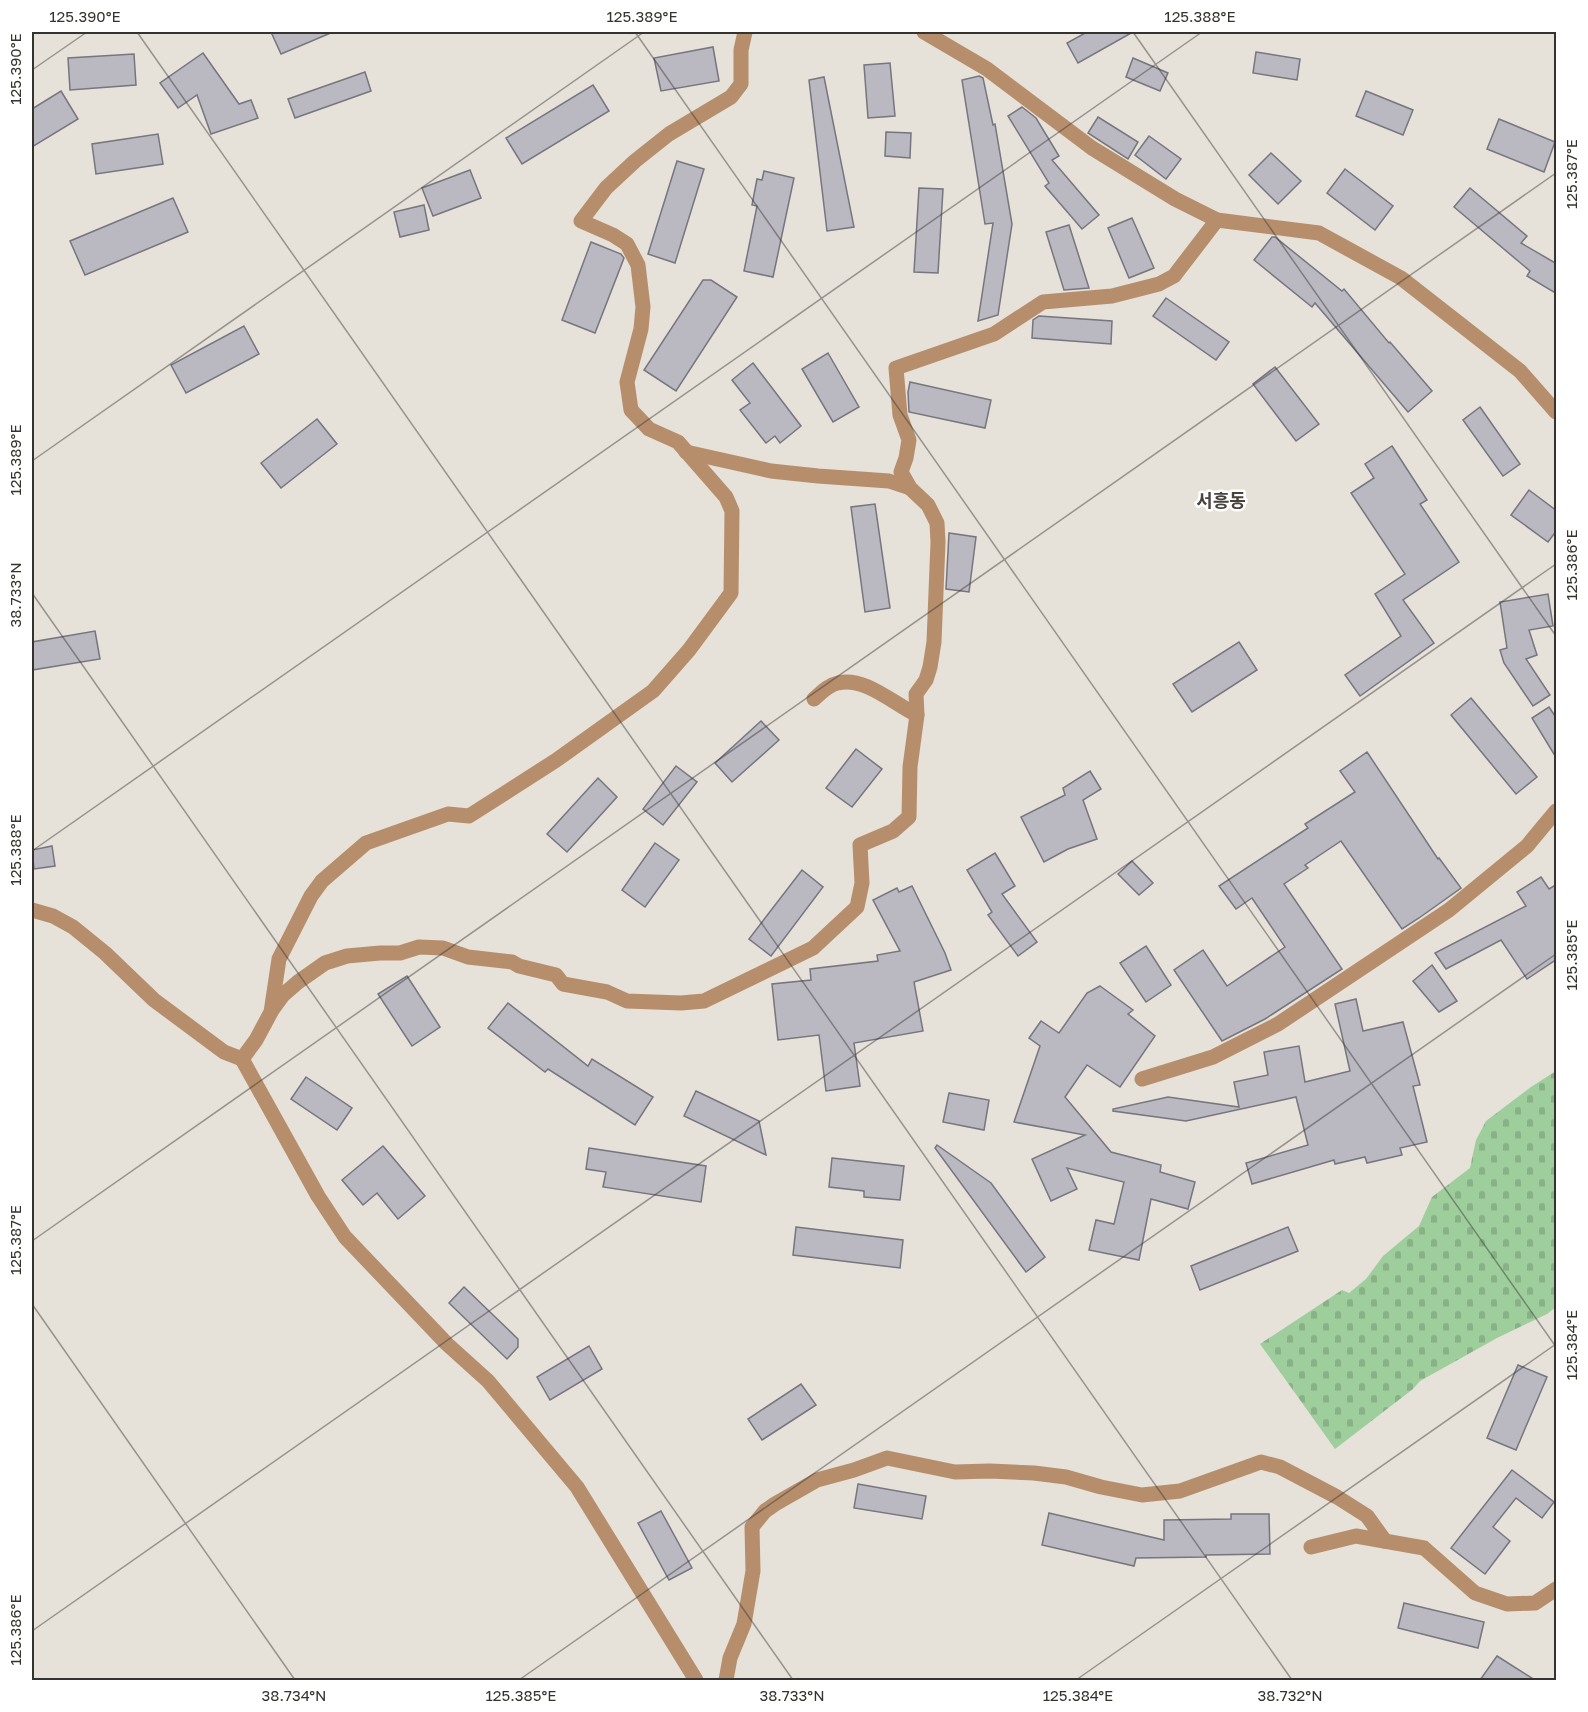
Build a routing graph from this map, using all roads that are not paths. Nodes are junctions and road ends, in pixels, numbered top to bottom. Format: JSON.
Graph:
{"nodes":[{"id":1,"x":745,"y":32,"type":"edge"},
{"id":2,"x":924,"y":32,"type":"edge"},
{"id":3,"x":1217,"y":220,"type":"junction"},
{"id":4,"x":1557,"y":412,"type":"edge"},
{"id":5,"x":686,"y":452,"type":"junction"},
{"id":6,"x":910,"y":488,"type":"junction"},
{"id":7,"x":814,"y":699,"type":"dead end"},
{"id":8,"x":916,"y":715,"type":"junction"},
{"id":9,"x":1557,"y":811,"type":"edge"},
{"id":10,"x":32,"y":910,"type":"edge"},
{"id":11,"x":271,"y":1012,"type":"junction"},
{"id":12,"x":242,"y":1059,"type":"junction"},
{"id":13,"x":1142,"y":1079,"type":"dead end"},
{"id":14,"x":1385,"y":1541,"type":"junction"},
{"id":15,"x":1311,"y":1546,"type":"dead end"},
{"id":16,"x":1557,"y":1589,"type":"edge"},
{"id":17,"x":696,"y":1680,"type":"edge"},
{"id":18,"x":726,"y":1680,"type":"edge"}],
"edges":[{"from":1,"to":5,"type":"street"},
{"from":2,"to":3,"type":"street"},
{"from":3,"to":4,"type":"street"},
{"from":3,"to":6,"type":"street"},
{"from":5,"to":6,"type":"street"},
{"from":5,"to":11,"type":"street"},
{"from":6,"to":8,"type":"street"},
{"from":7,"to":8,"type":"street"},
{"from":8,"to":11,"type":"street"},
{"from":9,"to":13,"type":"street"},
{"from":10,"to":12,"type":"street"},
{"from":11,"to":12,"type":"street"},
{"from":12,"to":17,"type":"street"},
{"from":14,"to":15,"type":"street"},
{"from":14,"to":16,"type":"street"},
{"from":14,"to":18,"type":"street"}]}
